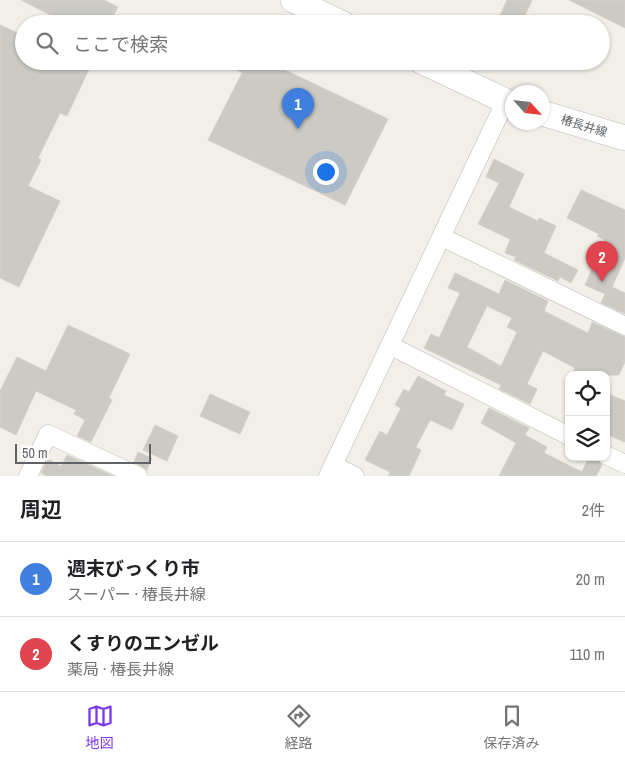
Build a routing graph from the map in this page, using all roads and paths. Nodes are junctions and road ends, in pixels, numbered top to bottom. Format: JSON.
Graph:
{"nodes":[{"id":1,"x":293,"y":0,"type":"edge"},
{"id":2,"x":324,"y":15,"type":"edge"},
{"id":3,"x":440,"y":70,"type":"edge"},
{"id":4,"x":505,"y":101,"type":"edge"},
{"id":5,"x":505,"y":111,"type":"edge"},
{"id":6,"x":550,"y":115,"type":"edge"},
{"id":7,"x":625,"y":138,"type":"edge"},
{"id":8,"x":442,"y":237,"type":"junction"},
{"id":9,"x":625,"y":326,"type":"edge"},
{"id":10,"x":390,"y":346,"type":"junction"},
{"id":11,"x":565,"y":434,"type":"edge"},
{"id":12,"x":610,"y":457,"type":"edge"},
{"id":13,"x":625,"y":464,"type":"edge"},
{"id":14,"x":331,"y":471,"type":"edge"},
{"id":15,"x":28,"y":476,"type":"edge"},
{"id":16,"x":138,"y":476,"type":"edge"},
{"id":17,"x":355,"y":476,"type":"edge"}],
"edges":[{"from":1,"to":2,"type":"main road"},
{"from":3,"to":4,"type":"main road"},
{"from":5,"to":8,"type":"street"},
{"from":6,"to":7,"type":"main road","name":"椿長井線"},
{"from":8,"to":9,"type":"street"},
{"from":8,"to":10,"type":"street"},
{"from":10,"to":11,"type":"street"},
{"from":10,"to":14,"type":"street"},
{"from":12,"to":13,"type":"street"},
{"from":14,"to":17,"type":"street"},
{"from":15,"to":16,"type":"street"}]}
